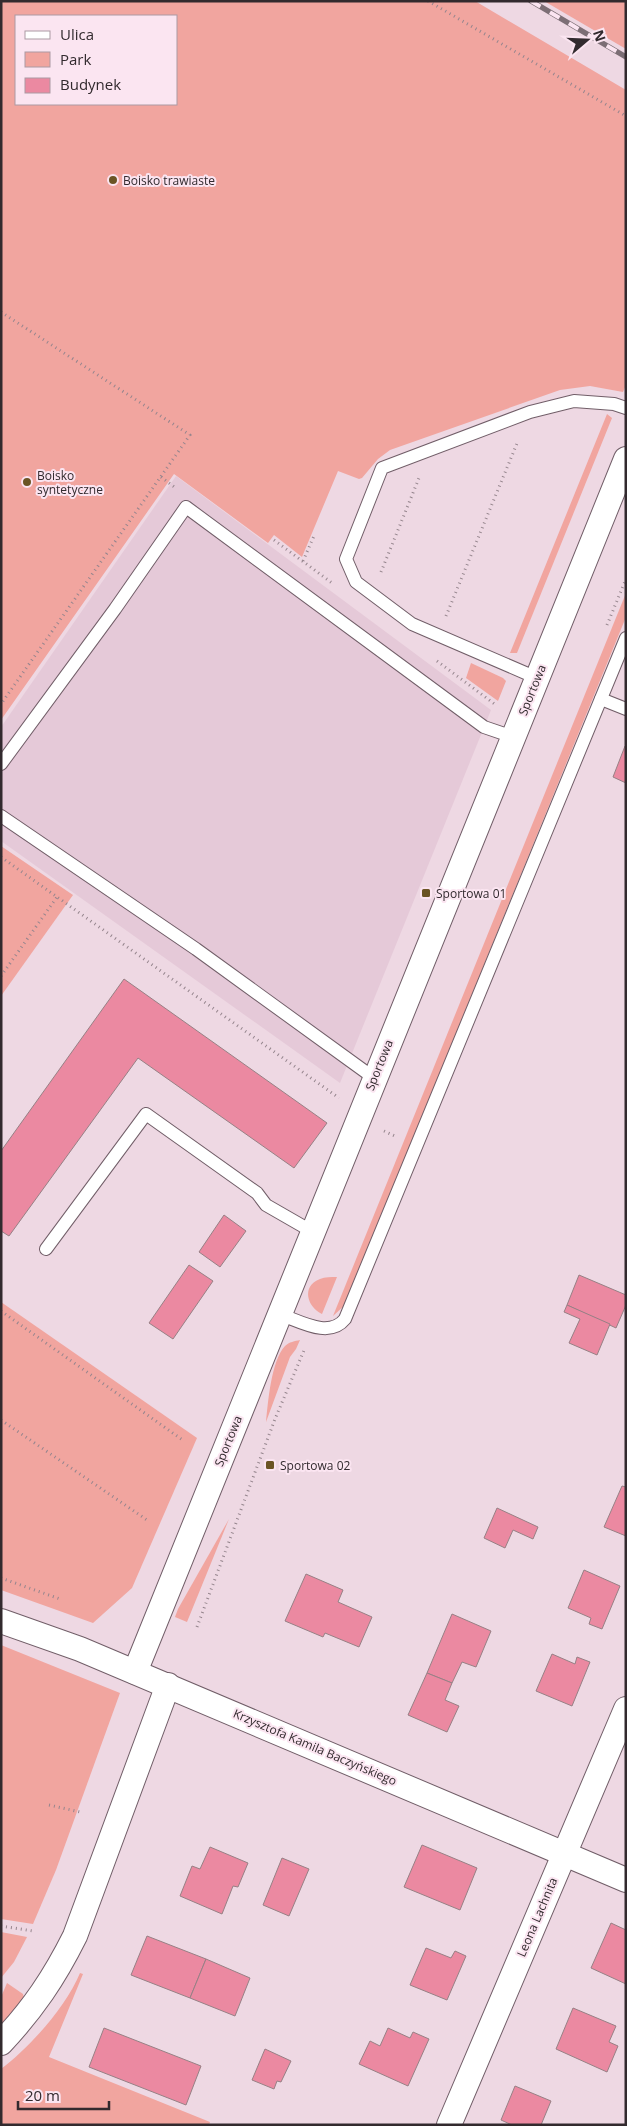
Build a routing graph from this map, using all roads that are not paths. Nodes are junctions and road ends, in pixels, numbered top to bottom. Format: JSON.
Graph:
{"nodes":[{"id":1,"x":626,"y":408,"type":"edge"},
{"id":2,"x":626,"y":459,"type":"edge"},
{"id":3,"x":626,"y":638,"type":"edge"},
{"id":4,"x":537,"y":678,"type":"junction"},
{"id":5,"x":601,"y":699,"type":"junction"},
{"id":6,"x":626,"y":709,"type":"edge"},
{"id":7,"x":513,"y":737,"type":"junction"},
{"id":8,"x":1,"y":764,"type":"edge"},
{"id":9,"x":1,"y":816,"type":"edge"},
{"id":10,"x":374,"y":1078,"type":"junction"},
{"id":11,"x":313,"y":1232,"type":"junction"},
{"id":12,"x":46,"y":1249,"type":"dead end"},
{"id":13,"x":279,"y":1314,"type":"junction"},
{"id":14,"x":1,"y":1621,"type":"edge"},
{"id":15,"x":135,"y":1672,"type":"junction"},
{"id":16,"x":168,"y":1685,"type":"junction"},
{"id":17,"x":626,"y":1710,"type":"edge"},
{"id":18,"x":565,"y":1854,"type":"junction"},
{"id":19,"x":626,"y":1880,"type":"edge"},
{"id":20,"x":1,"y":2043,"type":"edge"},
{"id":21,"x":449,"y":2125,"type":"edge"}],
"edges":[{"from":1,"to":4,"type":"lane"},
{"from":2,"to":4,"type":"street","name":"Sportowa"},
{"from":3,"to":5,"type":"lane"},
{"from":4,"to":7,"type":"street","name":"Sportowa"},
{"from":5,"to":6,"type":"lane"},
{"from":5,"to":13,"type":"lane"},
{"from":7,"to":8,"type":"lane"},
{"from":7,"to":10,"type":"street","name":"Sportowa"},
{"from":9,"to":10,"type":"lane"},
{"from":10,"to":11,"type":"street","name":"Sportowa"},
{"from":11,"to":12,"type":"lane"},
{"from":11,"to":13,"type":"street","name":"Sportowa"},
{"from":13,"to":15,"type":"street","name":"Sportowa"},
{"from":14,"to":15,"type":"street","name":"Krzysztofa Kamila Baczyńskiego"},
{"from":15,"to":16,"type":"street","name":"Krzysztofa Kamila Baczyńskiego"},
{"from":16,"to":18,"type":"street","name":"Krzysztofa Kamila Baczyńskiego"},
{"from":16,"to":20,"type":"street"},
{"from":17,"to":18,"type":"street","name":"Leona Lachnita"},
{"from":18,"to":19,"type":"street","name":"Krzysztofa Kamila Baczyńskiego"},
{"from":18,"to":21,"type":"street","name":"Leona Lachnita"}]}
